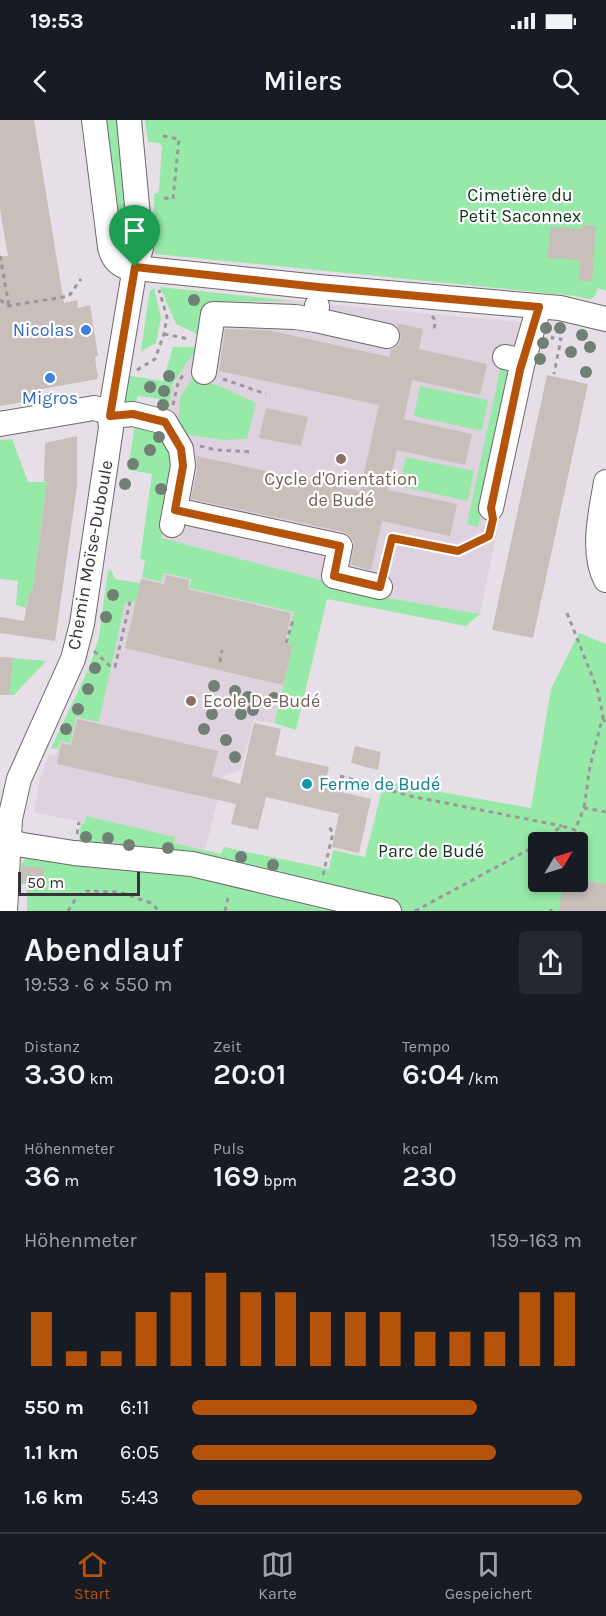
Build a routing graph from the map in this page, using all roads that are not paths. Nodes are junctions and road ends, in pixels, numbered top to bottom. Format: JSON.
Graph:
{"nodes":[{"id":1,"x":94,"y":120,"type":"edge"},
{"id":2,"x":129,"y":120,"type":"edge"},
{"id":3,"x":135,"y":267,"type":"junction"},
{"id":4,"x":318,"y":287,"type":"junction"},
{"id":5,"x":539,"y":307,"type":"junction"},
{"id":6,"x":606,"y":319,"type":"edge"},
{"id":7,"x":316,"y":320,"type":"junction"},
{"id":8,"x":387,"y":336,"type":"dead end"},
{"id":9,"x":195,"y":370,"type":"road end"},
{"id":10,"x":110,"y":416,"type":"junction"},
{"id":11,"x":0,"y":424,"type":"edge"},
{"id":12,"x":606,"y":482,"type":"edge"},
{"id":13,"x":491,"y":508,"type":"road end"},
{"id":14,"x":606,"y":580,"type":"edge"},
{"id":15,"x":380,"y":587,"type":"road end"},
{"id":16,"x":4,"y":840,"type":"edge"},
{"id":17,"x":5,"y":911,"type":"edge"},
{"id":18,"x":389,"y":911,"type":"edge"}],
"edges":[{"from":1,"to":3,"type":"street"},
{"from":2,"to":3,"type":"street","name":"Chemin Moïse-Duboule"},
{"from":3,"to":4,"type":"street"},
{"from":3,"to":10,"type":"street","name":"Chemin Moïse-Duboule"},
{"from":4,"to":5,"type":"street"},
{"from":4,"to":7,"type":"street"},
{"from":5,"to":6,"type":"street"},
{"from":5,"to":13,"type":"street"},
{"from":7,"to":8,"type":"street"},
{"from":7,"to":9,"type":"street"},
{"from":10,"to":11,"type":"street"},
{"from":10,"to":15,"type":"street"},
{"from":10,"to":16,"type":"street","name":"Chemin Moïse-Duboule"},
{"from":12,"to":14,"type":"street"},
{"from":16,"to":17,"type":"street","name":"Chemin Moïse-Duboule"},
{"from":16,"to":18,"type":"street"}]}
